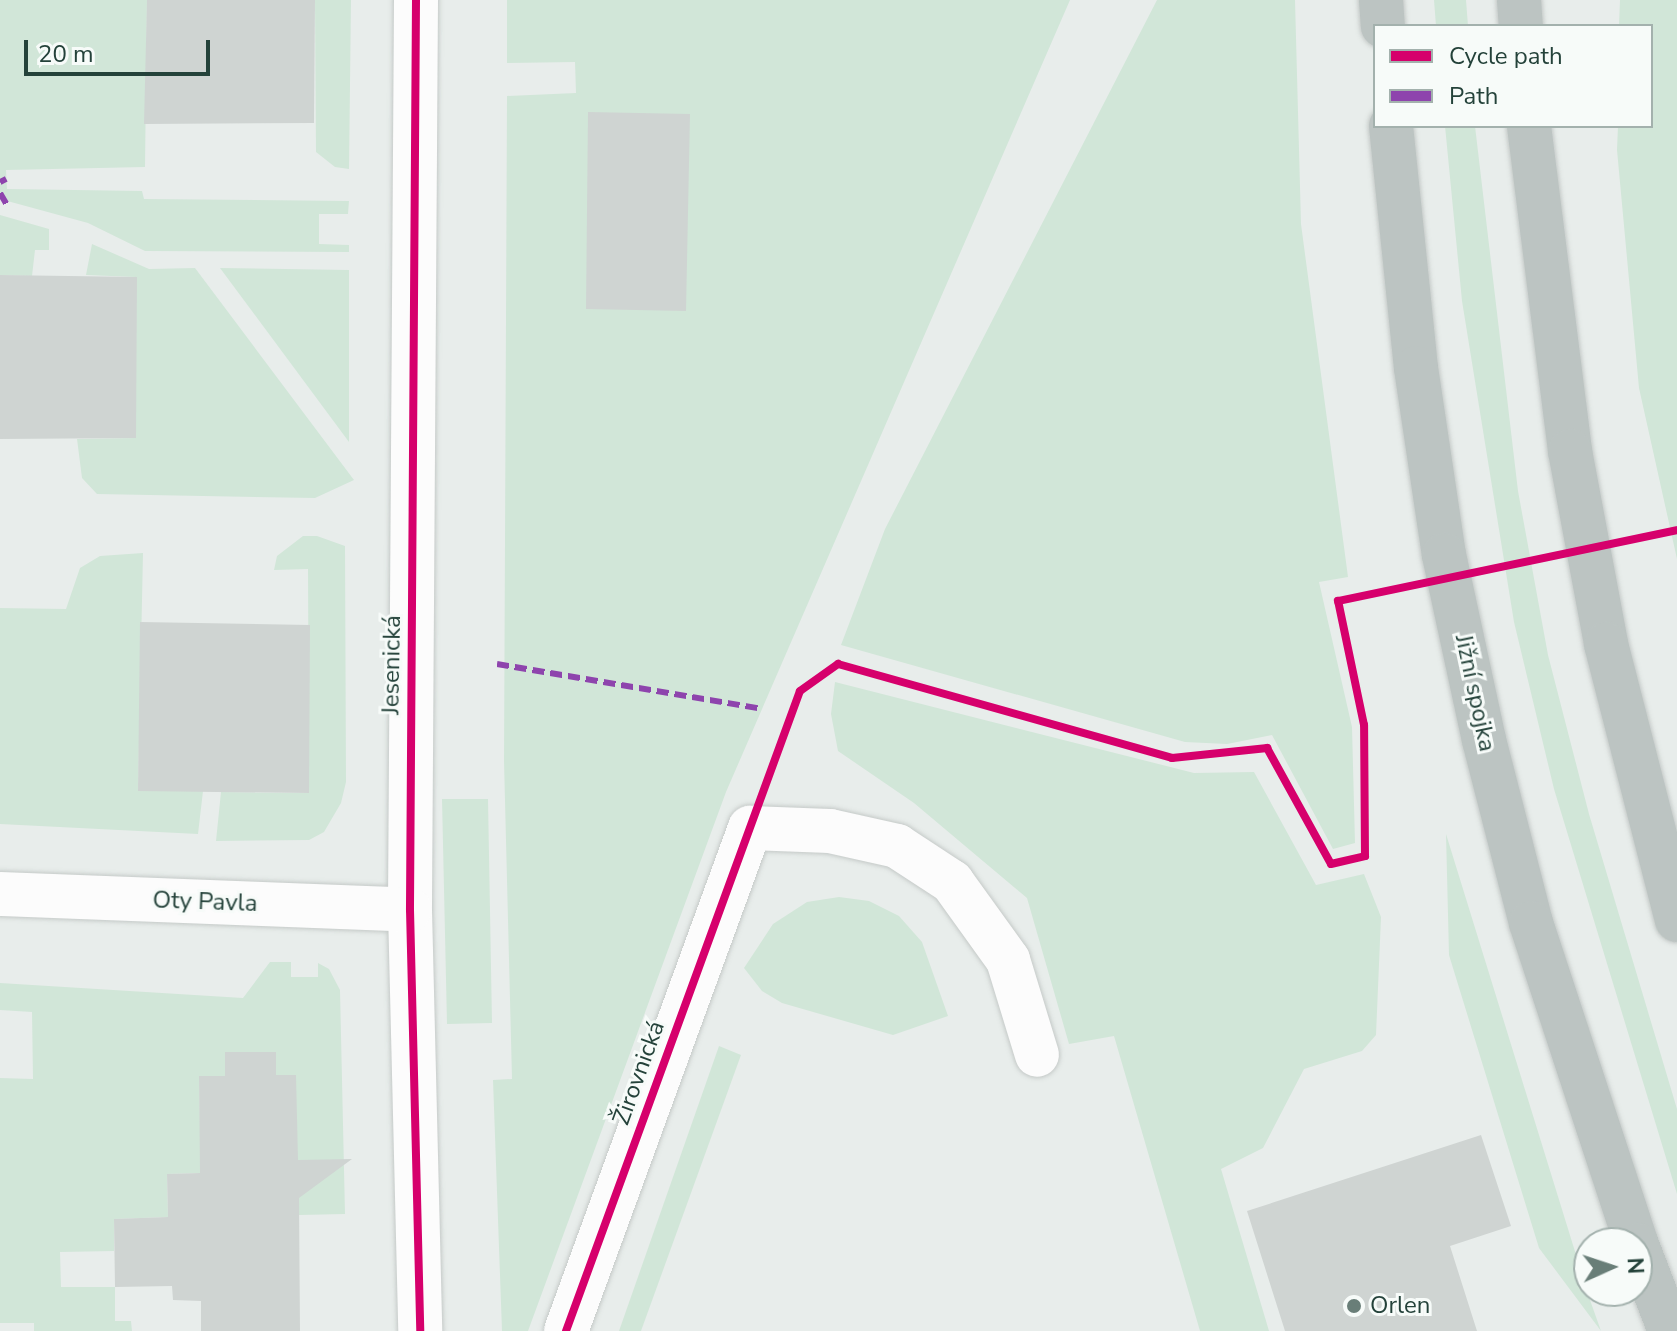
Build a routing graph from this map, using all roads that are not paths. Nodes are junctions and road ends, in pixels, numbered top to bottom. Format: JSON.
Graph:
{"nodes":[{"id":1,"x":416,"y":0,"type":"edge"},
{"id":2,"x":1381,"y":0,"type":"edge"},
{"id":3,"x":1519,"y":0,"type":"edge"},
{"id":4,"x":1383,"y":24,"type":"edge"},
{"id":5,"x":1521,"y":24,"type":"edge"},
{"id":6,"x":1391,"y":128,"type":"edge"},
{"id":7,"x":1529,"y":128,"type":"edge"},
{"id":8,"x":0,"y":894,"type":"edge"},
{"id":9,"x":410,"y":910,"type":"junction"},
{"id":10,"x":1677,"y":920,"type":"edge"},
{"id":11,"x":1037,"y":1055,"type":"dead end"},
{"id":12,"x":1631,"y":1227,"type":"edge"},
{"id":13,"x":1653,"y":1286,"type":"edge"},
{"id":14,"x":420,"y":1331,"type":"edge"},
{"id":15,"x":566,"y":1331,"type":"edge"},
{"id":16,"x":1670,"y":1331,"type":"edge"}],
"edges":[{"from":1,"to":9,"type":"street","name":"Jesenická"},
{"from":2,"to":4,"type":"highway"},
{"from":3,"to":5,"type":"highway"},
{"from":6,"to":12,"type":"highway","name":"Jižní spojka"},
{"from":7,"to":10,"type":"highway"},
{"from":8,"to":9,"type":"street","name":"Oty Pavla"},
{"from":9,"to":14,"type":"street","name":"Jesenická"},
{"from":11,"to":15,"type":"street","name":"Žirovnická"},
{"from":13,"to":16,"type":"highway","name":"Jižní spojka"}]}
